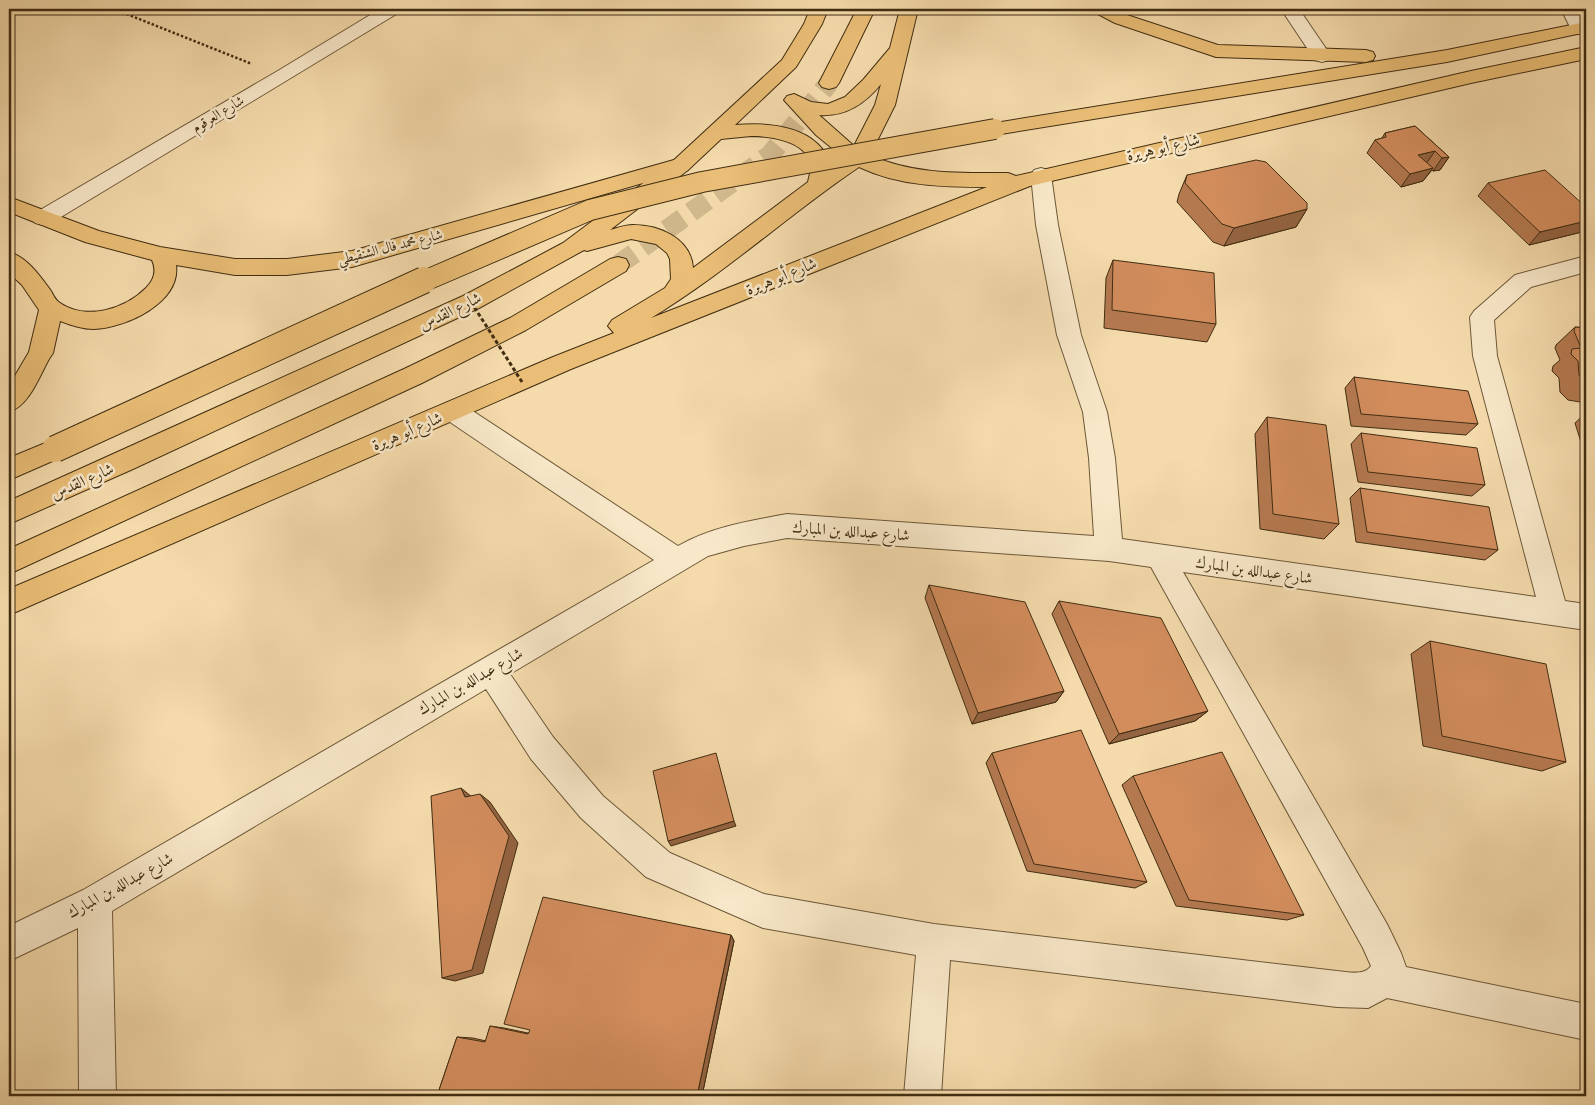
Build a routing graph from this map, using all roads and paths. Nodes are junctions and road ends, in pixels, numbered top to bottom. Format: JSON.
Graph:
{"nodes":[{"id":1,"x":114,"y":9,"type":"edge"},
{"id":2,"x":392,"y":9,"type":"edge"},
{"id":3,"x":819,"y":9,"type":"edge"},
{"id":4,"x":866,"y":9,"type":"edge"},
{"id":5,"x":909,"y":9,"type":"edge"},
{"id":6,"x":1102,"y":9,"type":"edge"},
{"id":7,"x":1290,"y":9,"type":"edge"},
{"id":8,"x":1570,"y":9,"type":"edge"},
{"id":9,"x":1583,"y":28,"type":"edge"},
{"id":10,"x":901,"y":45,"type":"junction"},
{"id":11,"x":1586,"y":53,"type":"edge"},
{"id":12,"x":1322,"y":56,"type":"junction"},
{"id":13,"x":1447,"y":56,"type":"junction"},
{"id":14,"x":789,"y":63,"type":"junction"},
{"id":15,"x":283,"y":76,"type":"junction"},
{"id":16,"x":829,"y":83,"type":"tunnel mouth"},
{"id":17,"x":798,"y":105,"type":"junction"},
{"id":18,"x":715,"y":133,"type":"junction"},
{"id":19,"x":858,"y":158,"type":"junction"},
{"id":20,"x":681,"y":165,"type":"junction"},
{"id":21,"x":1032,"y":177,"type":"junction"},
{"id":22,"x":818,"y":185,"type":"junction"},
{"id":23,"x":9,"y":204,"type":"edge"},
{"id":24,"x":43,"y":218,"type":"junction"},
{"id":25,"x":571,"y":248,"type":"junction"},
{"id":26,"x":160,"y":255,"type":"junction"},
{"id":27,"x":9,"y":260,"type":"edge"},
{"id":28,"x":1586,"y":264,"type":"edge"},
{"id":29,"x":618,"y":265,"type":"tunnel mouth"},
{"id":30,"x":672,"y":294,"type":"junction"},
{"id":31,"x":471,"y":302,"type":"junction"},
{"id":32,"x":51,"y":309,"type":"junction"},
{"id":33,"x":562,"y":363,"type":"junction"},
{"id":34,"x":522,"y":382,"type":"junction"},
{"id":35,"x":9,"y":402,"type":"edge"},
{"id":36,"x":453,"y":411,"type":"junction"},
{"id":37,"x":9,"y":469,"type":"edge"},
{"id":38,"x":9,"y":513,"type":"edge"},
{"id":39,"x":1108,"y":549,"type":"junction"},
{"id":40,"x":1160,"y":556,"type":"junction"},
{"id":41,"x":677,"y":560,"type":"junction"},
{"id":42,"x":9,"y":562,"type":"edge"},
{"id":43,"x":9,"y":602,"type":"edge"},
{"id":44,"x":1554,"y":613,"type":"junction"},
{"id":45,"x":1586,"y":617,"type":"edge"},
{"id":46,"x":490,"y":669,"type":"junction"},
{"id":47,"x":95,"y":902,"type":"junction"},
{"id":48,"x":934,"y":941,"type":"junction"},
{"id":49,"x":9,"y":944,"type":"edge"},
{"id":50,"x":1384,"y":980,"type":"junction"},
{"id":51,"x":1586,"y":1022,"type":"edge"},
{"id":52,"x":97,"y":1096,"type":"edge"},
{"id":53,"x":922,"y":1096,"type":"edge"}],
"edges":[{"from":1,"to":15,"type":"path"},
{"from":2,"to":15,"type":"street","name":"شارع العرقوم"},
{"from":3,"to":14,"type":"main road","name":"شارع القدس"},
{"from":4,"to":16,"type":"main road"},
{"from":5,"to":10,"type":"main road"},
{"from":6,"to":12,"type":"main road"},
{"from":7,"to":12,"type":"street"},
{"from":8,"to":9,"type":"street"},
{"from":9,"to":13,"type":"main road"},
{"from":10,"to":17,"type":"main road"},
{"from":10,"to":19,"type":"main road"},
{"from":11,"to":21,"type":"main road","name":"شارع أبو هريرة"},
{"from":12,"to":13,"type":"main road"},
{"from":13,"to":37,"type":"main road","bridge":true},
{"from":14,"to":17,"type":"main road"},
{"from":14,"to":18,"type":"main road","name":"شارع القدس"},
{"from":15,"to":24,"type":"street","name":"شارع العرقوم"},
{"from":17,"to":19,"type":"main road"},
{"from":18,"to":20,"type":"main road","name":"شارع القدس"},
{"from":18,"to":22,"type":"main road"},
{"from":19,"to":21,"type":"main road"},
{"from":19,"to":22,"type":"main road"},
{"from":20,"to":25,"type":"main road","name":"شارع القدس"},
{"from":20,"to":26,"type":"main road","name":"شارع محمد فال الشنقيطي"},
{"from":21,"to":33,"type":"main road","name":"شارع أبو هريرة"},
{"from":21,"to":39,"type":"street"},
{"from":22,"to":30,"type":"main road"},
{"from":23,"to":24,"type":"main road","name":"شارع محمد فال الشنقيطي"},
{"from":24,"to":26,"type":"main road","name":"شارع محمد فال الشنقيطي"},
{"from":25,"to":30,"type":"main road"},
{"from":25,"to":31,"type":"main road","name":"شارع القدس"},
{"from":26,"to":32,"type":"main road"},
{"from":27,"to":32,"type":"main road"},
{"from":28,"to":44,"type":"street"},
{"from":29,"to":42,"type":"main road"},
{"from":30,"to":33,"type":"main road"},
{"from":31,"to":34,"type":"path","bridge":true},
{"from":31,"to":38,"type":"main road","name":"شارع القدس"},
{"from":32,"to":35,"type":"main road"},
{"from":33,"to":34,"type":"main road","name":"شارع أبو هريرة"},
{"from":34,"to":36,"type":"main road","name":"شارع أبو هريرة"},
{"from":36,"to":41,"type":"street"},
{"from":36,"to":43,"type":"main road","name":"شارع أبو هريرة"},
{"from":39,"to":40,"type":"street","name":"شارع عبدالله بن المبارك"},
{"from":39,"to":41,"type":"street","name":"شارع عبدالله بن المبارك"},
{"from":40,"to":44,"type":"street","name":"شارع عبدالله بن المبارك"},
{"from":40,"to":50,"type":"street"},
{"from":41,"to":46,"type":"street","name":"شارع عبدالله بن المبارك"},
{"from":44,"to":45,"type":"street","name":"شارع عبدالله بن المبارك"},
{"from":46,"to":47,"type":"street","name":"شارع عبدالله بن المبارك"},
{"from":46,"to":48,"type":"street"},
{"from":47,"to":49,"type":"street","name":"شارع عبدالله بن المبارك"},
{"from":47,"to":52,"type":"street"},
{"from":48,"to":50,"type":"street"},
{"from":48,"to":53,"type":"street"},
{"from":50,"to":51,"type":"street"}]}
